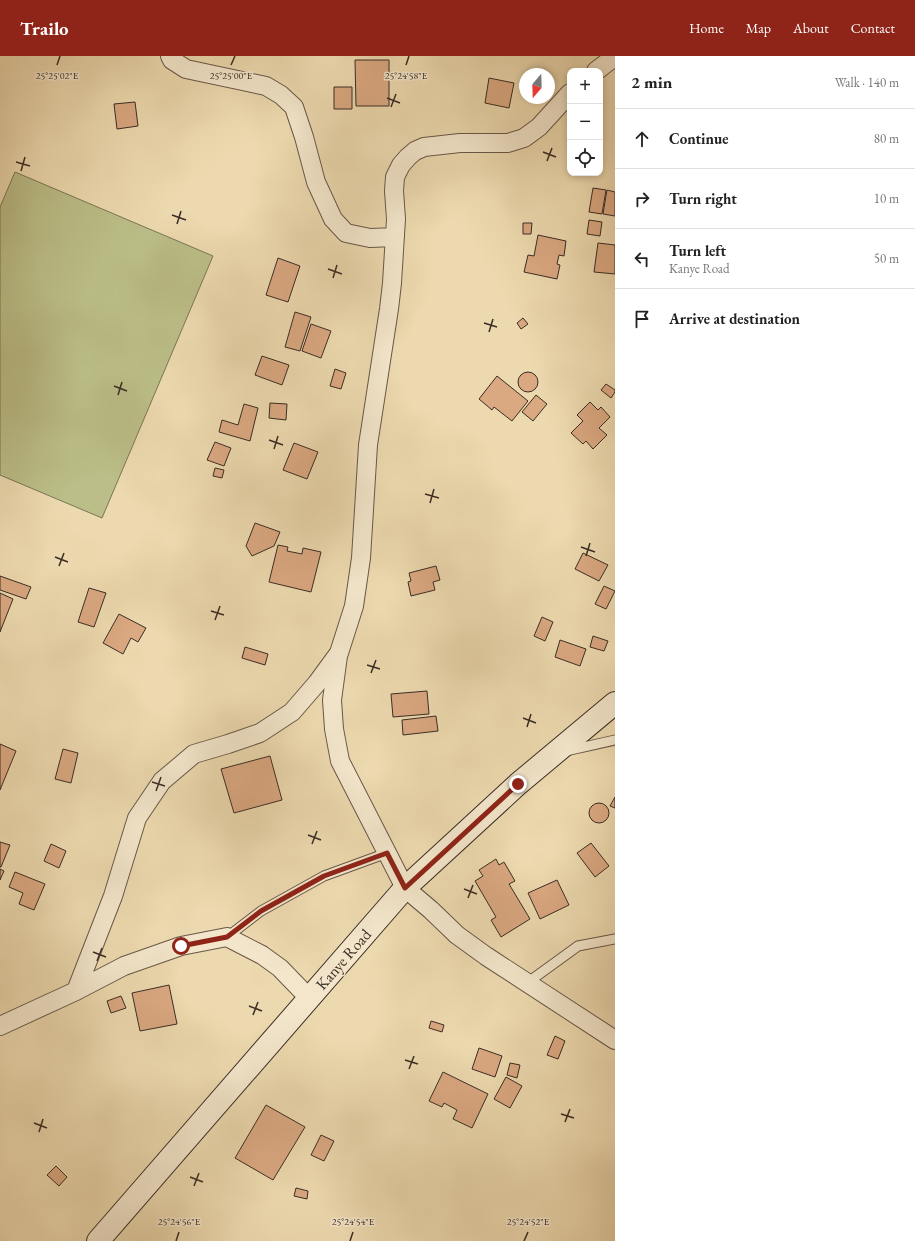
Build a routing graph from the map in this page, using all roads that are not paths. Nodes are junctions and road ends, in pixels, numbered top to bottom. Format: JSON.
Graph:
{"nodes":[{"id":1,"x":170,"y":56,"type":"edge"},
{"id":2,"x":615,"y":58,"type":"edge"},
{"id":3,"x":600,"y":68,"type":"edge"},
{"id":4,"x":567,"y":96,"type":"edge"},
{"id":5,"x":395,"y":237,"type":"junction"},
{"id":6,"x":338,"y":653,"type":"junction"},
{"id":7,"x":615,"y":703,"type":"edge"},
{"id":8,"x":615,"y":740,"type":"edge"},
{"id":9,"x":555,"y":753,"type":"junction"},
{"id":10,"x":387,"y":853,"type":"junction"},
{"id":11,"x":405,"y":888,"type":"junction"},
{"id":12,"x":227,"y":937,"type":"junction"},
{"id":13,"x":615,"y":938,"type":"edge"},
{"id":14,"x":527,"y":983,"type":"junction"},
{"id":15,"x":76,"y":991,"type":"junction"},
{"id":16,"x":309,"y":998,"type":"junction"},
{"id":17,"x":2,"y":1021,"type":"edge"},
{"id":18,"x":615,"y":1040,"type":"edge"},
{"id":19,"x":98,"y":1241,"type":"edge"}],
"edges":[{"from":1,"to":5,"type":"street"},
{"from":2,"to":3,"type":"street"},
{"from":4,"to":5,"type":"street"},
{"from":5,"to":6,"type":"street"},
{"from":6,"to":10,"type":"street"},
{"from":6,"to":15,"type":"street"},
{"from":7,"to":9,"type":"main road","name":"Kanye Road"},
{"from":8,"to":9,"type":"lane"},
{"from":9,"to":11,"type":"main road","name":"Kanye Road"},
{"from":10,"to":11,"type":"street"},
{"from":10,"to":12,"type":"lane"},
{"from":11,"to":14,"type":"street"},
{"from":11,"to":16,"type":"main road","name":"Kanye Road"},
{"from":12,"to":15,"type":"street"},
{"from":12,"to":16,"type":"street"},
{"from":13,"to":14,"type":"lane"},
{"from":14,"to":18,"type":"street"},
{"from":15,"to":17,"type":"street"},
{"from":16,"to":19,"type":"main road","name":"Kanye Road"}]}
